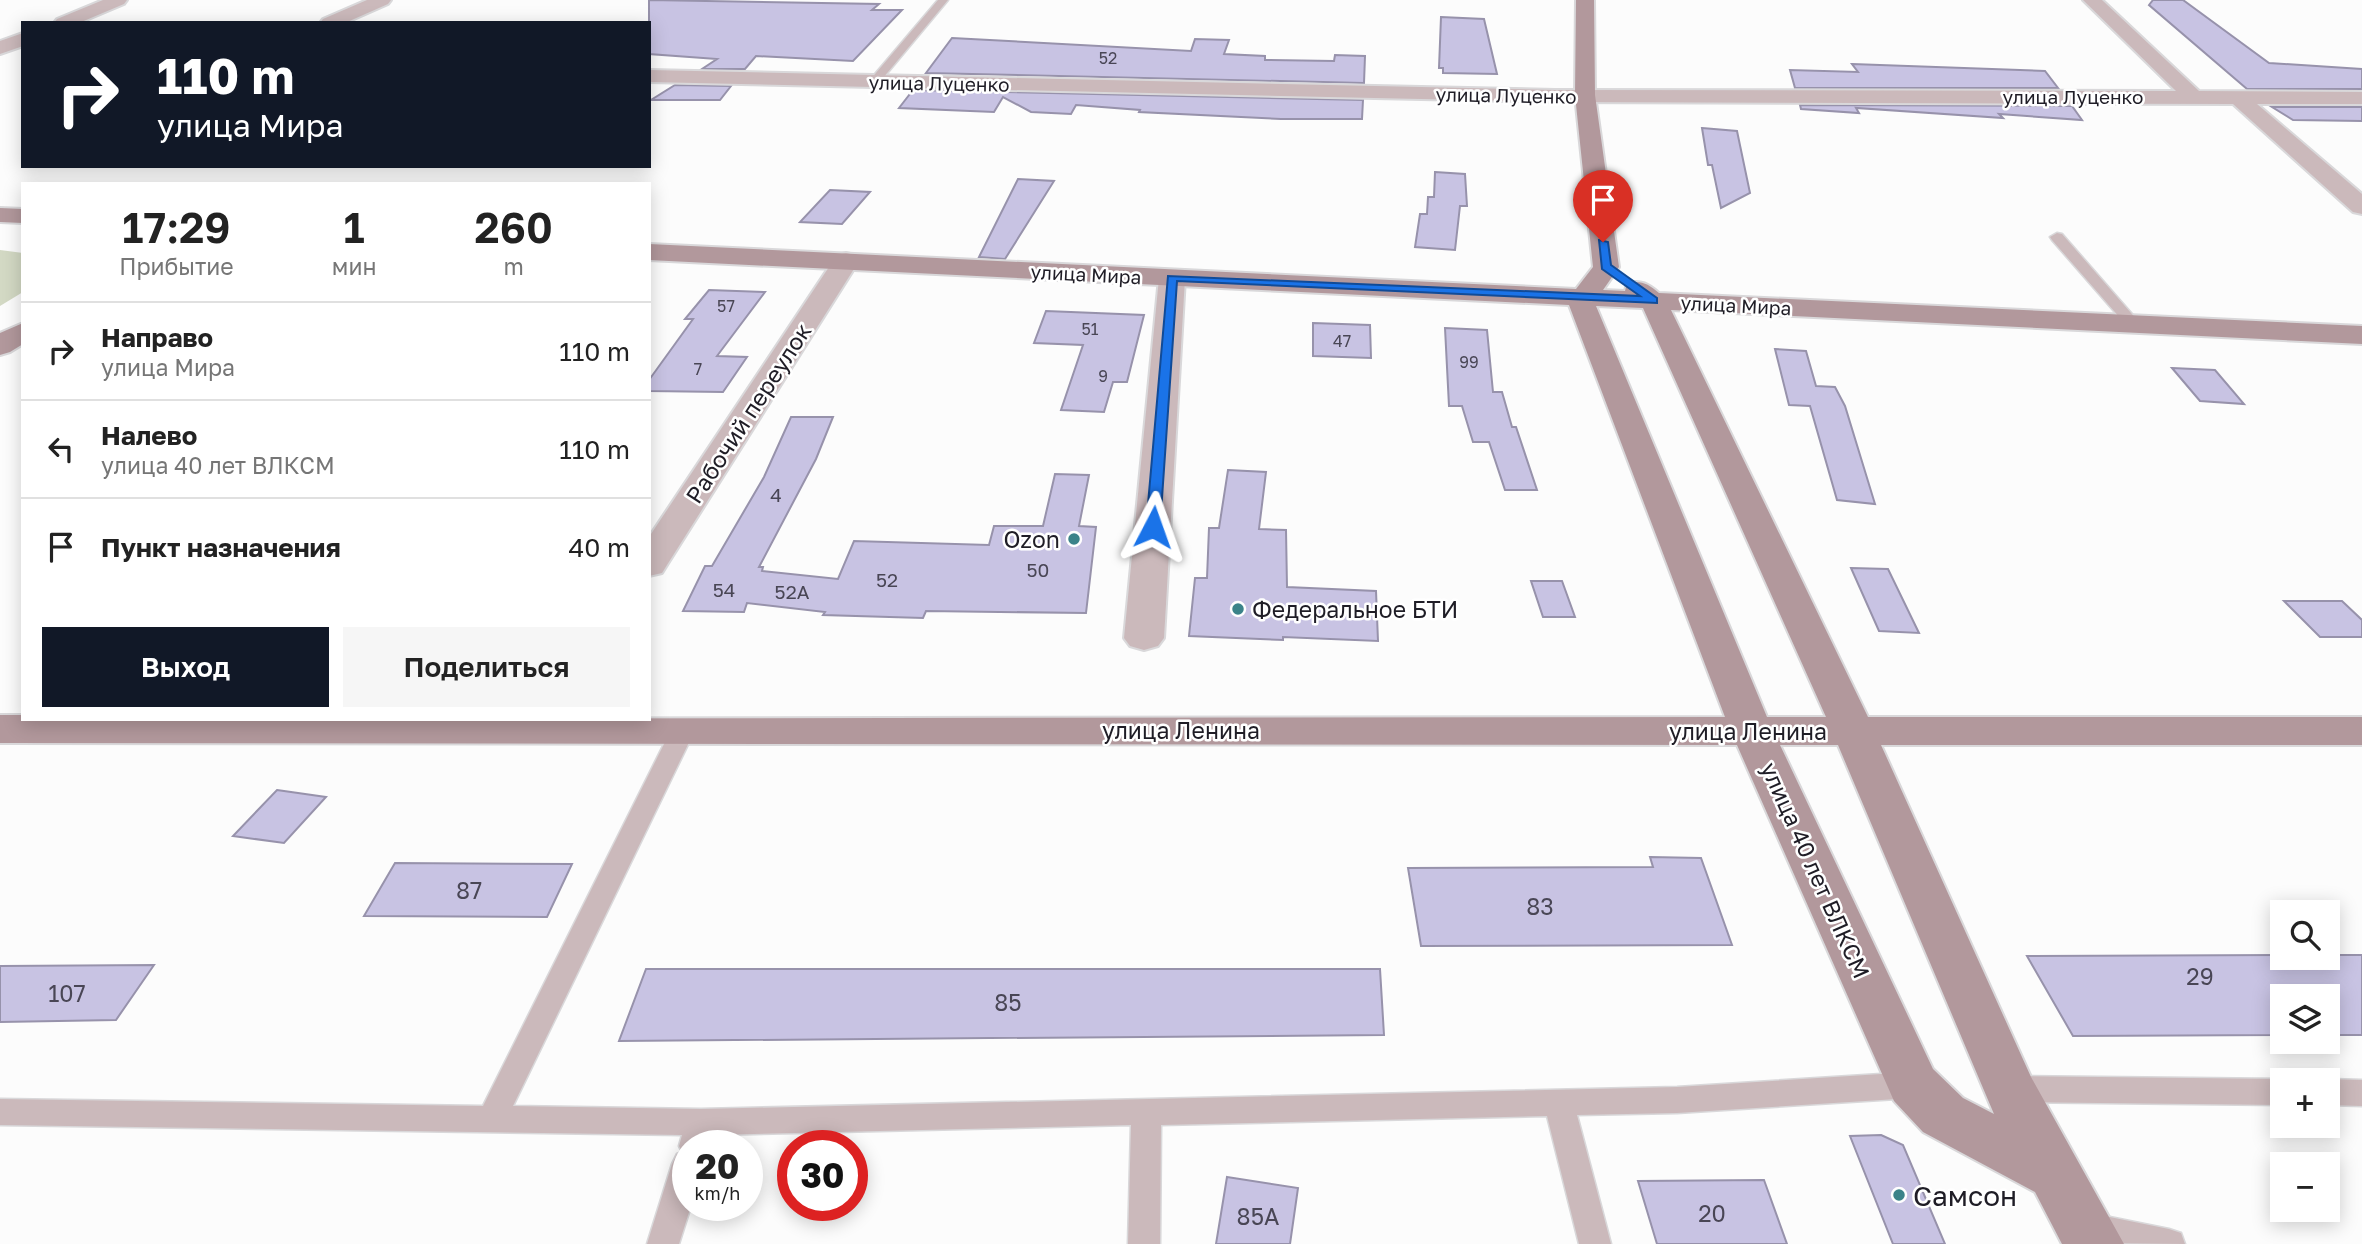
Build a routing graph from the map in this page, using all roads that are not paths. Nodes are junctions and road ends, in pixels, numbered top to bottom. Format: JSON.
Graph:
{"nodes":[{"id":1,"x":118,"y":0,"type":"edge"},
{"id":2,"x":382,"y":0,"type":"edge"},
{"id":3,"x":943,"y":0,"type":"edge"},
{"id":4,"x":1585,"y":0,"type":"edge"},
{"id":5,"x":2092,"y":0,"type":"edge"},
{"id":6,"x":68,"y":21,"type":"edge"},
{"id":7,"x":335,"y":21,"type":"edge"},
{"id":8,"x":0,"y":37,"type":"edge"},
{"id":9,"x":21,"y":39,"type":"edge"},
{"id":10,"x":21,"y":40,"type":"edge"},
{"id":11,"x":0,"y":48,"type":"edge"},
{"id":12,"x":651,"y":76,"type":"edge"},
{"id":13,"x":874,"y":82,"type":"junction"},
{"id":14,"x":1585,"y":95,"type":"junction"},
{"id":15,"x":2192,"y":96,"type":"junction"},
{"id":16,"x":2236,"y":96,"type":"junction"},
{"id":17,"x":2362,"y":98,"type":"edge"},
{"id":18,"x":2362,"y":207,"type":"edge"},
{"id":19,"x":0,"y":215,"type":"edge"},
{"id":20,"x":21,"y":216,"type":"edge"},
{"id":21,"x":2057,"y":237,"type":"dead end"},
{"id":22,"x":651,"y":253,"type":"edge"},
{"id":23,"x":846,"y":261,"type":"junction"},
{"id":24,"x":1172,"y":278,"type":"junction"},
{"id":25,"x":1595,"y":282,"type":"junction"},
{"id":26,"x":1653,"y":300,"type":"junction"},
{"id":27,"x":2133,"y":324,"type":"junction"},
{"id":28,"x":21,"y":332,"type":"edge"},
{"id":29,"x":2362,"y":335,"type":"edge"},
{"id":30,"x":0,"y":346,"type":"edge"},
{"id":31,"x":651,"y":562,"type":"edge"},
{"id":32,"x":1144,"y":638,"type":"dead end"},
{"id":33,"x":0,"y":729,"type":"edge"},
{"id":34,"x":1853,"y":730,"type":"junction"},
{"id":35,"x":1752,"y":731,"type":"junction"},
{"id":36,"x":2362,"y":731,"type":"edge"},
{"id":37,"x":682,"y":732,"type":"junction"},
{"id":38,"x":1913,"y":1085,"type":"junction"},
{"id":39,"x":2009,"y":1089,"type":"junction"},
{"id":40,"x":2270,"y":1092,"type":"edge"},
{"id":41,"x":2340,"y":1092,"type":"edge"},
{"id":42,"x":2362,"y":1093,"type":"edge"},
{"id":43,"x":1559,"y":1103,"type":"junction"},
{"id":44,"x":0,"y":1112,"type":"edge"},
{"id":45,"x":1146,"y":1112,"type":"junction"},
{"id":46,"x":492,"y":1118,"type":"junction"},
{"id":47,"x":763,"y":1131,"type":"edge"},
{"id":48,"x":672,"y":1132,"type":"edge"},
{"id":49,"x":2056,"y":1174,"type":"junction"},
{"id":50,"x":672,"y":1215,"type":"edge"},
{"id":51,"x":2089,"y":1235,"type":"edge"},
{"id":52,"x":663,"y":1244,"type":"edge"},
{"id":53,"x":1144,"y":1244,"type":"edge"},
{"id":54,"x":1595,"y":1244,"type":"edge"},
{"id":55,"x":2169,"y":1244,"type":"edge"}],
"edges":[{"from":1,"to":6,"type":"street"},
{"from":2,"to":7,"type":"street"},
{"from":3,"to":13,"type":"lane"},
{"from":4,"to":14,"type":"street","name":"улица 40 лет ВЛКСМ"},
{"from":5,"to":15,"type":"street"},
{"from":8,"to":9,"type":"street"},
{"from":10,"to":11,"type":"street"},
{"from":12,"to":13,"type":"street","name":"улица Луценко"},
{"from":13,"to":14,"type":"street","name":"улица Луценко"},
{"from":14,"to":15,"type":"street","name":"улица Луценко"},
{"from":14,"to":25,"type":"street","name":"улица 40 лет ВЛКСМ"},
{"from":15,"to":16,"type":"street","name":"улица Луценко"},
{"from":16,"to":17,"type":"street","name":"улица Луценко"},
{"from":16,"to":18,"type":"street"},
{"from":19,"to":20,"type":"street"},
{"from":21,"to":27,"type":"lane"},
{"from":22,"to":23,"type":"street","name":"улица Мира"},
{"from":23,"to":24,"type":"street","name":"улица Мира"},
{"from":23,"to":31,"type":"street","name":"Рабочий переулок"},
{"from":24,"to":25,"type":"street","name":"улица Мира"},
{"from":24,"to":32,"type":"street"},
{"from":25,"to":26,"type":"street"},
{"from":25,"to":35,"type":"street","name":"улица 40 лет ВЛКСМ"},
{"from":26,"to":27,"type":"street","name":"улица Мира"},
{"from":26,"to":34,"type":"street"},
{"from":27,"to":29,"type":"street","name":"улица Мира"},
{"from":28,"to":30,"type":"street"},
{"from":33,"to":37,"type":"street","name":"улица Ленина"},
{"from":34,"to":35,"type":"street","name":"улица Ленина"},
{"from":34,"to":36,"type":"street","name":"улица Ленина"},
{"from":34,"to":39,"type":"street"},
{"from":35,"to":37,"type":"street","name":"улица Ленина"},
{"from":35,"to":38,"type":"street","name":"улица 40 лет ВЛКСМ"},
{"from":37,"to":46,"type":"lane"},
{"from":38,"to":43,"type":"lane"},
{"from":38,"to":49,"type":"street","name":"улица 40 лет ВЛКСМ"},
{"from":39,"to":40,"type":"lane"},
{"from":39,"to":49,"type":"street"},
{"from":41,"to":42,"type":"lane"},
{"from":43,"to":45,"type":"lane"},
{"from":43,"to":54,"type":"lane"},
{"from":44,"to":46,"type":"lane"},
{"from":45,"to":47,"type":"lane"},
{"from":45,"to":53,"type":"lane"},
{"from":46,"to":48,"type":"lane"},
{"from":49,"to":51,"type":"street"},
{"from":50,"to":52,"type":"lane"},
{"from":51,"to":55,"type":"lane"}]}
